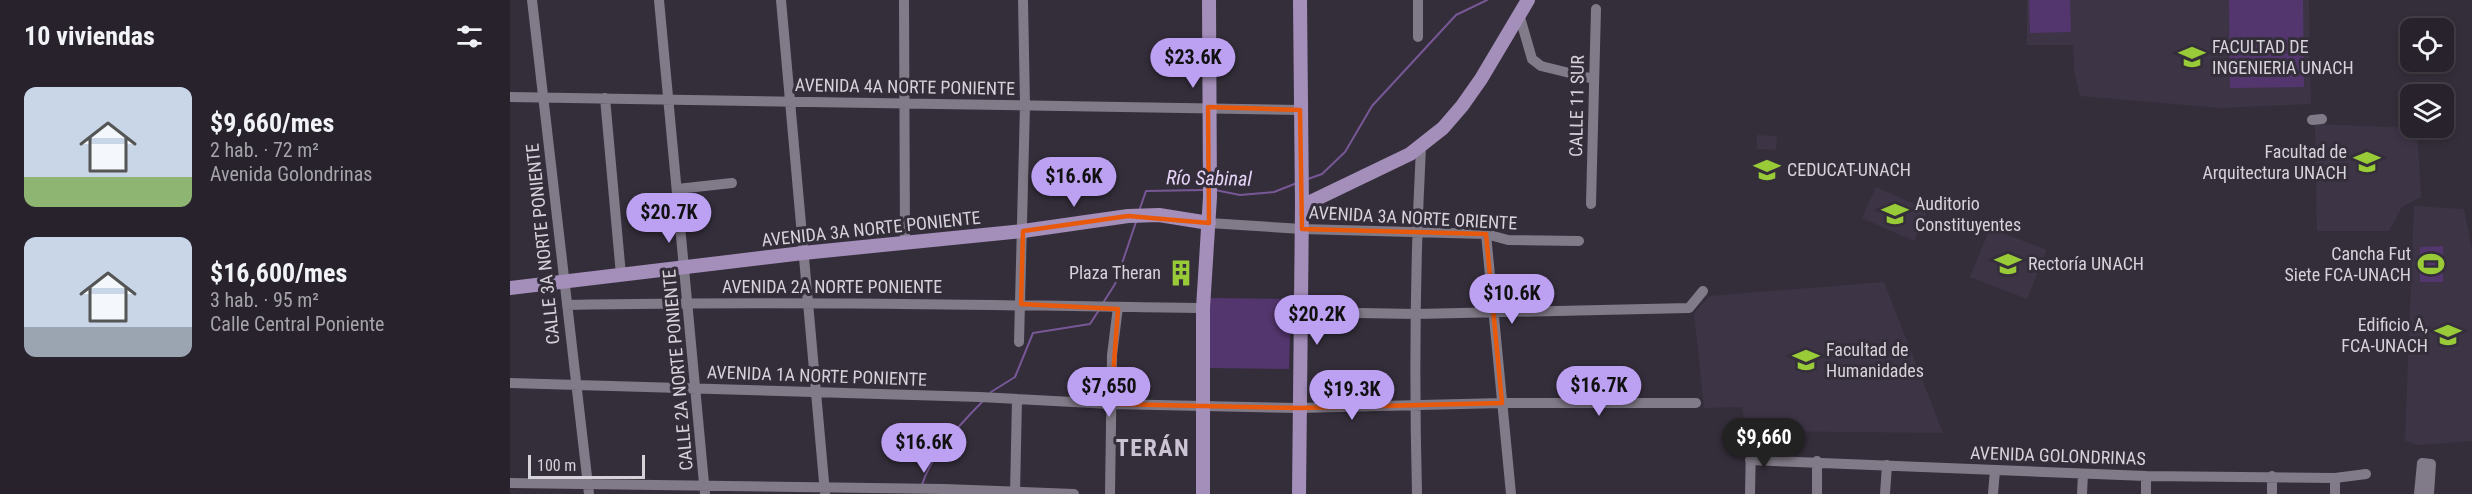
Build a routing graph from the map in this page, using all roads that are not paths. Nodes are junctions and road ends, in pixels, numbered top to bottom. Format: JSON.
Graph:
{"nodes":[{"id":1,"x":532,"y":0,"type":"edge"},
{"id":2,"x":658,"y":0,"type":"edge"},
{"id":3,"x":782,"y":0,"type":"edge"},
{"id":4,"x":904,"y":0,"type":"edge"},
{"id":5,"x":1023,"y":0,"type":"edge"},
{"id":6,"x":1209,"y":0,"type":"edge"},
{"id":7,"x":1300,"y":0,"type":"edge"},
{"id":8,"x":1418,"y":0,"type":"edge"},
{"id":9,"x":1528,"y":0,"type":"edge"},
{"id":10,"x":1596,"y":9,"type":"dead end"},
{"id":11,"x":1519,"y":14,"type":"junction"},
{"id":12,"x":1418,"y":37,"type":"dead end"},
{"id":13,"x":1594,"y":80,"type":"junction"},
{"id":14,"x":510,"y":97,"type":"edge"},
{"id":15,"x":543,"y":98,"type":"junction"},
{"id":16,"x":605,"y":98,"type":"junction"},
{"id":17,"x":668,"y":99,"type":"junction"},
{"id":18,"x":790,"y":102,"type":"junction"},
{"id":19,"x":904,"y":104,"type":"junction"},
{"id":20,"x":1024,"y":105,"type":"junction"},
{"id":21,"x":1208,"y":107,"type":"junction"},
{"id":22,"x":1300,"y":110,"type":"junction"},
{"id":23,"x":1421,"y":147,"type":"junction"},
{"id":24,"x":732,"y":183,"type":"dead end"},
{"id":25,"x":677,"y":189,"type":"junction"},
{"id":26,"x":1304,"y":201,"type":"junction"},
{"id":27,"x":1592,"y":204,"type":"dead end"},
{"id":28,"x":1209,"y":223,"type":"junction"},
{"id":29,"x":1302,"y":229,"type":"junction"},
{"id":30,"x":1023,"y":231,"type":"junction"},
{"id":31,"x":1417,"y":231,"type":"junction"},
{"id":32,"x":1486,"y":234,"type":"junction"},
{"id":33,"x":1579,"y":241,"type":"dead end"},
{"id":34,"x":905,"y":242,"type":"junction"},
{"id":35,"x":803,"y":253,"type":"junction"},
{"id":36,"x":685,"y":267,"type":"junction"},
{"id":37,"x":621,"y":275,"type":"junction"},
{"id":38,"x":565,"y":282,"type":"junction"},
{"id":39,"x":510,"y":288,"type":"edge"},
{"id":40,"x":1703,"y":291,"type":"dead end"},
{"id":41,"x":688,"y":303,"type":"junction"},
{"id":42,"x":809,"y":303,"type":"junction"},
{"id":43,"x":1021,"y":304,"type":"junction"},
{"id":44,"x":567,"y":305,"type":"junction"},
{"id":45,"x":1115,"y":308,"type":"junction"},
{"id":46,"x":1203,"y":308,"type":"junction"},
{"id":47,"x":1493,"y":311,"type":"junction"},
{"id":48,"x":1302,"y":312,"type":"junction"},
{"id":49,"x":1416,"y":314,"type":"junction"},
{"id":50,"x":1019,"y":342,"type":"dead end"},
{"id":51,"x":510,"y":383,"type":"edge"},
{"id":52,"x":576,"y":386,"type":"junction"},
{"id":53,"x":695,"y":389,"type":"junction"},
{"id":54,"x":815,"y":393,"type":"junction"},
{"id":55,"x":1012,"y":399,"type":"junction"},
{"id":56,"x":1502,"y":403,"type":"junction"},
{"id":57,"x":1696,"y":403,"type":"dead end"},
{"id":58,"x":1110,"y":404,"type":"junction"},
{"id":59,"x":1202,"y":405,"type":"junction"},
{"id":60,"x":1414,"y":405,"type":"junction"},
{"id":61,"x":1299,"y":408,"type":"junction"},
{"id":62,"x":1751,"y":443,"type":"dead end"},
{"id":63,"x":1750,"y":460,"type":"junction"},
{"id":64,"x":1817,"y":461,"type":"junction"},
{"id":65,"x":1887,"y":465,"type":"junction"},
{"id":66,"x":1995,"y":470,"type":"junction"},
{"id":67,"x":2083,"y":474,"type":"junction"},
{"id":68,"x":2366,"y":474,"type":"dead end"},
{"id":69,"x":2146,"y":476,"type":"junction"},
{"id":70,"x":2272,"y":476,"type":"junction"},
{"id":71,"x":2335,"y":478,"type":"junction"},
{"id":72,"x":510,"y":483,"type":"edge"},
{"id":73,"x":588,"y":489,"type":"edge"},
{"id":74,"x":705,"y":490,"type":"edge"},
{"id":75,"x":825,"y":491,"type":"edge"},
{"id":76,"x":1015,"y":493,"type":"edge"},
{"id":77,"x":1074,"y":494,"type":"edge"},
{"id":78,"x":1110,"y":494,"type":"edge"},
{"id":79,"x":1203,"y":494,"type":"edge"},
{"id":80,"x":1299,"y":494,"type":"edge"},
{"id":81,"x":1417,"y":494,"type":"edge"},
{"id":82,"x":1511,"y":494,"type":"edge"},
{"id":83,"x":1750,"y":494,"type":"edge"},
{"id":84,"x":1817,"y":494,"type":"edge"},
{"id":85,"x":1885,"y":494,"type":"edge"},
{"id":86,"x":1993,"y":494,"type":"edge"},
{"id":87,"x":2082,"y":494,"type":"edge"},
{"id":88,"x":2146,"y":494,"type":"edge"},
{"id":89,"x":2272,"y":494,"type":"edge"},
{"id":90,"x":2335,"y":494,"type":"edge"},
{"id":91,"x":2419,"y":494,"type":"edge"},
{"id":92,"x":2429,"y":494,"type":"edge"}],
"edges":[{"from":1,"to":15,"type":"street","name":"CALLE 3A NORTE PONIENTE"},
{"from":2,"to":17,"type":"street","name":"CALLE 2A NORTE PONIENTE"},
{"from":3,"to":18,"type":"street"},
{"from":4,"to":19,"type":"street"},
{"from":5,"to":20,"type":"street"},
{"from":6,"to":21,"type":"main road"},
{"from":7,"to":22,"type":"main road"},
{"from":8,"to":12,"type":"street"},
{"from":9,"to":11,"type":"main road"},
{"from":10,"to":13,"type":"street","name":"CALLE 11 SUR"},
{"from":11,"to":13,"type":"street"},
{"from":11,"to":23,"type":"main road"},
{"from":13,"to":27,"type":"street","name":"CALLE 11 SUR"},
{"from":14,"to":15,"type":"street","name":"AVENIDA 4A NORTE PONIENTE"},
{"from":15,"to":16,"type":"street","name":"AVENIDA 4A NORTE PONIENTE"},
{"from":15,"to":38,"type":"street","name":"CALLE 3A NORTE PONIENTE"},
{"from":16,"to":17,"type":"street","name":"AVENIDA 4A NORTE PONIENTE"},
{"from":16,"to":37,"type":"street"},
{"from":17,"to":18,"type":"street","name":"AVENIDA 4A NORTE PONIENTE"},
{"from":17,"to":25,"type":"street","name":"CALLE 2A NORTE PONIENTE"},
{"from":18,"to":19,"type":"street","name":"AVENIDA 4A NORTE PONIENTE"},
{"from":18,"to":35,"type":"street"},
{"from":19,"to":20,"type":"street","name":"AVENIDA 4A NORTE PONIENTE"},
{"from":19,"to":34,"type":"street"},
{"from":20,"to":21,"type":"street","name":"AVENIDA 4A NORTE PONIENTE"},
{"from":20,"to":30,"type":"street"},
{"from":21,"to":22,"type":"street","name":"AVENIDA 4A NORTE PONIENTE"},
{"from":21,"to":28,"type":"main road"},
{"from":22,"to":26,"type":"main road"},
{"from":23,"to":26,"type":"main road"},
{"from":23,"to":31,"type":"street"},
{"from":24,"to":25,"type":"street"},
{"from":25,"to":36,"type":"street","name":"CALLE 2A NORTE PONIENTE"},
{"from":26,"to":29,"type":"main road"},
{"from":28,"to":29,"type":"street","name":"AVENIDA 3A NORTE ORIENTE"},
{"from":28,"to":30,"type":"main road","name":"AVENIDA 3A NORTE PONIENTE"},
{"from":28,"to":46,"type":"main road"},
{"from":29,"to":31,"type":"street","name":"AVENIDA 3A NORTE ORIENTE"},
{"from":29,"to":48,"type":"main road"},
{"from":30,"to":34,"type":"main road","name":"AVENIDA 3A NORTE PONIENTE"},
{"from":30,"to":43,"type":"street"},
{"from":31,"to":32,"type":"street","name":"AVENIDA 3A NORTE ORIENTE"},
{"from":31,"to":49,"type":"street"},
{"from":32,"to":33,"type":"street","name":"AVENIDA 3A NORTE ORIENTE"},
{"from":32,"to":47,"type":"street"},
{"from":34,"to":35,"type":"main road","name":"AVENIDA 3A NORTE PONIENTE"},
{"from":35,"to":36,"type":"main road","name":"AVENIDA 3A NORTE PONIENTE"},
{"from":35,"to":42,"type":"street"},
{"from":36,"to":37,"type":"main road","name":"AVENIDA 3A NORTE PONIENTE"},
{"from":36,"to":41,"type":"street","name":"CALLE 2A NORTE PONIENTE"},
{"from":37,"to":38,"type":"main road","name":"AVENIDA 3A NORTE PONIENTE"},
{"from":38,"to":39,"type":"main road","name":"AVENIDA 3A NORTE PONIENTE"},
{"from":38,"to":44,"type":"street","name":"CALLE 3A NORTE PONIENTE"},
{"from":40,"to":47,"type":"street"},
{"from":41,"to":42,"type":"street","name":"AVENIDA 2A NORTE PONIENTE"},
{"from":41,"to":44,"type":"street","name":"AVENIDA 2A NORTE PONIENTE"},
{"from":41,"to":53,"type":"street","name":"CALLE 2A NORTE PONIENTE"},
{"from":42,"to":43,"type":"street","name":"AVENIDA 2A NORTE PONIENTE"},
{"from":42,"to":54,"type":"street"},
{"from":43,"to":45,"type":"street","name":"AVENIDA 2A NORTE PONIENTE"},
{"from":43,"to":50,"type":"street"},
{"from":44,"to":52,"type":"street","name":"CALLE 3A NORTE PONIENTE"},
{"from":45,"to":46,"type":"street","name":"AVENIDA 2A NORTE PONIENTE"},
{"from":45,"to":58,"type":"street"},
{"from":46,"to":59,"type":"main road"},
{"from":47,"to":49,"type":"street"},
{"from":47,"to":56,"type":"street"},
{"from":48,"to":49,"type":"street"},
{"from":48,"to":61,"type":"main road"},
{"from":49,"to":60,"type":"street"},
{"from":51,"to":52,"type":"street","name":"AVENIDA 1A NORTE PONIENTE"},
{"from":52,"to":53,"type":"street","name":"AVENIDA 1A NORTE PONIENTE"},
{"from":52,"to":73,"type":"street","name":"CALLE 3A NORTE PONIENTE"},
{"from":53,"to":54,"type":"street","name":"AVENIDA 1A NORTE PONIENTE"},
{"from":53,"to":74,"type":"street","name":"CALLE 2A NORTE PONIENTE"},
{"from":54,"to":55,"type":"street","name":"AVENIDA 1A NORTE PONIENTE"},
{"from":54,"to":75,"type":"street"},
{"from":55,"to":58,"type":"street"},
{"from":55,"to":76,"type":"street"},
{"from":56,"to":57,"type":"street"},
{"from":56,"to":60,"type":"street"},
{"from":56,"to":82,"type":"street"},
{"from":58,"to":59,"type":"street"},
{"from":58,"to":78,"type":"street"},
{"from":59,"to":61,"type":"street"},
{"from":59,"to":79,"type":"main road"},
{"from":60,"to":61,"type":"street"},
{"from":60,"to":81,"type":"street"},
{"from":61,"to":80,"type":"main road"},
{"from":62,"to":63,"type":"street"},
{"from":63,"to":64,"type":"street","name":"AVENIDA GOLONDRINAS"},
{"from":63,"to":83,"type":"street"},
{"from":64,"to":65,"type":"street","name":"AVENIDA GOLONDRINAS"},
{"from":64,"to":84,"type":"street"},
{"from":65,"to":66,"type":"street","name":"AVENIDA GOLONDRINAS"},
{"from":65,"to":85,"type":"street"},
{"from":66,"to":67,"type":"street","name":"AVENIDA GOLONDRINAS"},
{"from":66,"to":86,"type":"street"},
{"from":67,"to":69,"type":"street","name":"AVENIDA GOLONDRINAS"},
{"from":67,"to":87,"type":"street"},
{"from":68,"to":71,"type":"street","name":"AVENIDA GOLONDRINAS"},
{"from":69,"to":70,"type":"street","name":"AVENIDA GOLONDRINAS"},
{"from":69,"to":88,"type":"street"},
{"from":70,"to":71,"type":"street","name":"AVENIDA GOLONDRINAS"},
{"from":70,"to":89,"type":"street"},
{"from":71,"to":90,"type":"street"},
{"from":72,"to":73,"type":"street"},
{"from":73,"to":74,"type":"street"},
{"from":74,"to":75,"type":"street"},
{"from":75,"to":76,"type":"street"},
{"from":76,"to":77,"type":"street"},
{"from":91,"to":92,"type":"street"}]}
